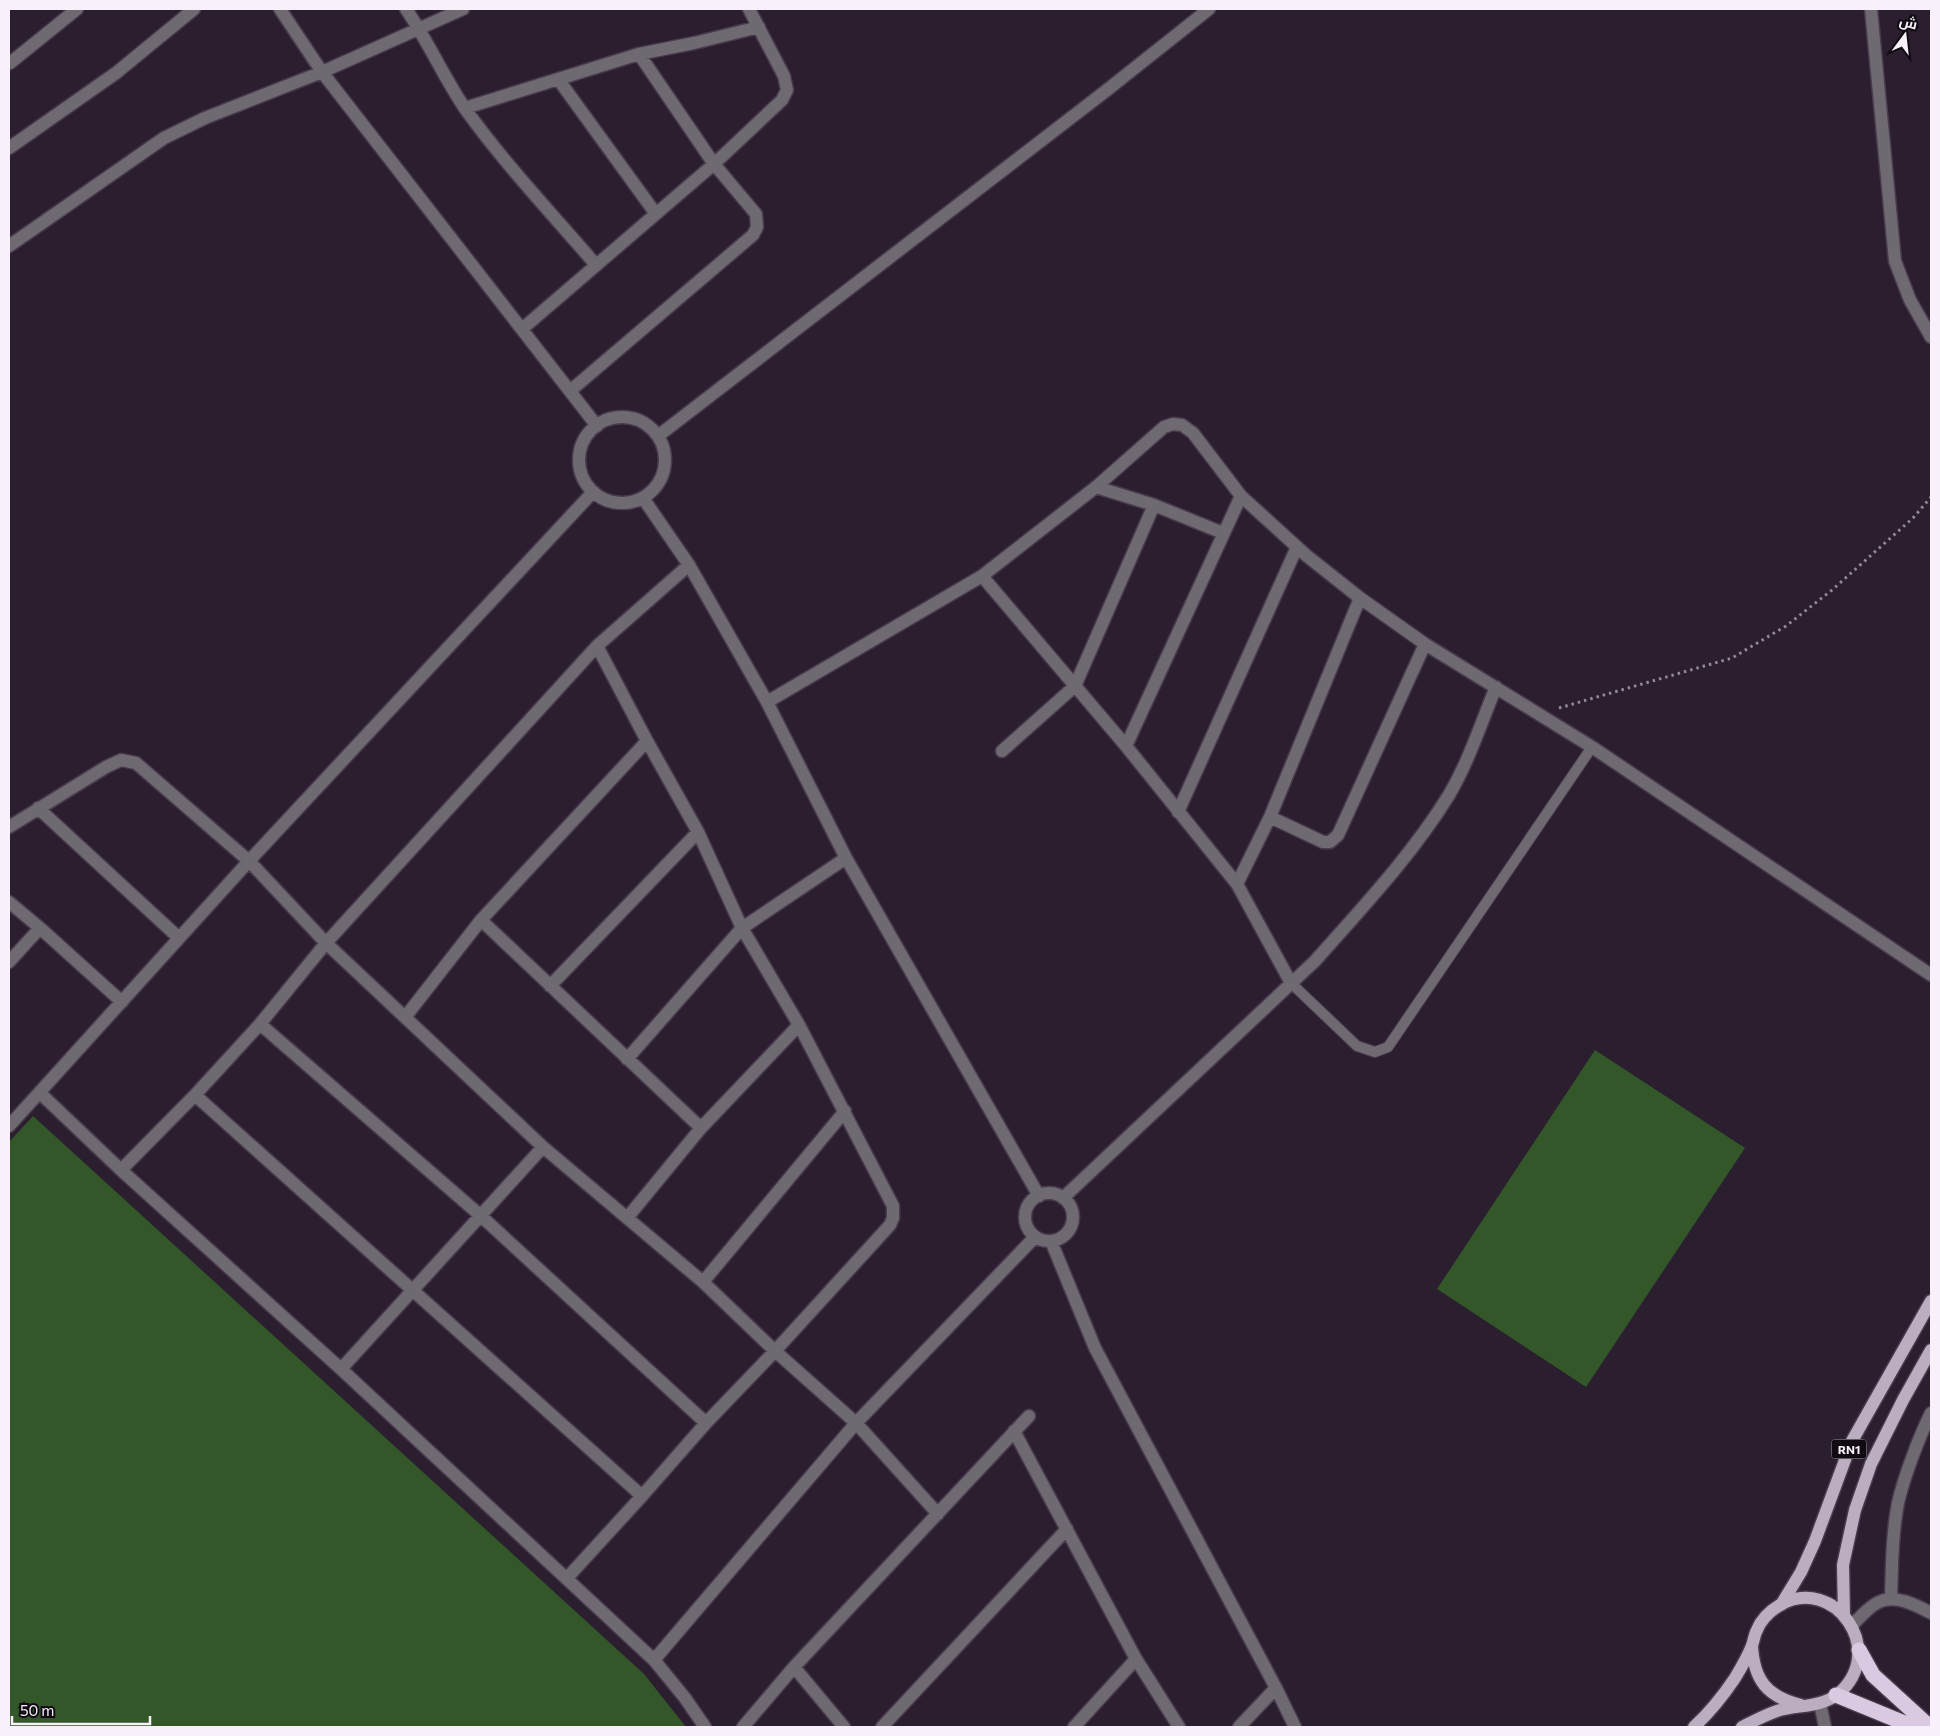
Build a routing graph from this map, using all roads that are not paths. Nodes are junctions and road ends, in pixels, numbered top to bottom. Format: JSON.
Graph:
{"nodes":[{"id":1,"x":78,"y":9,"type":"edge"},
{"id":2,"x":194,"y":9,"type":"edge"},
{"id":3,"x":280,"y":9,"type":"edge"},
{"id":4,"x":406,"y":9,"type":"edge"},
{"id":5,"x":463,"y":9,"type":"edge"},
{"id":6,"x":749,"y":9,"type":"edge"},
{"id":7,"x":1209,"y":9,"type":"edge"},
{"id":8,"x":1871,"y":9,"type":"edge"},
{"id":9,"x":759,"y":27,"type":"junction"},
{"id":10,"x":419,"y":28,"type":"junction"},
{"id":11,"x":639,"y":54,"type":"junction"},
{"id":12,"x":10,"y":63,"type":"dead end"},
{"id":13,"x":322,"y":72,"type":"junction"},
{"id":14,"x":558,"y":79,"type":"junction"},
{"id":15,"x":465,"y":108,"type":"junction"},
{"id":16,"x":9,"y":148,"type":"edge"},
{"id":17,"x":714,"y":164,"type":"junction"},
{"id":18,"x":656,"y":214,"type":"junction"},
{"id":19,"x":9,"y":246,"type":"edge"},
{"id":20,"x":596,"y":265,"type":"junction"},
{"id":21,"x":522,"y":329,"type":"junction"},
{"id":22,"x":1931,"y":337,"type":"edge"},
{"id":23,"x":570,"y":391,"type":"junction"},
{"id":24,"x":597,"y":426,"type":"junction"},
{"id":25,"x":658,"y":436,"type":"junction"},
{"id":26,"x":1096,"y":487,"type":"junction"},
{"id":27,"x":593,"y":492,"type":"junction"},
{"id":28,"x":1241,"y":496,"type":"junction"},
{"id":29,"x":643,"y":498,"type":"junction"},
{"id":30,"x":1154,"y":505,"type":"junction"},
{"id":31,"x":1223,"y":533,"type":"junction"},
{"id":32,"x":1297,"y":546,"type":"junction"},
{"id":33,"x":688,"y":565,"type":"junction"},
{"id":34,"x":982,"y":576,"type":"junction"},
{"id":35,"x":1360,"y":598,"type":"junction"},
{"id":36,"x":1425,"y":644,"type":"junction"},
{"id":37,"x":598,"y":646,"type":"junction"},
{"id":38,"x":1075,"y":686,"type":"junction"},
{"id":39,"x":1496,"y":687,"type":"junction"},
{"id":40,"x":768,"y":702,"type":"junction"},
{"id":41,"x":647,"y":741,"type":"junction"},
{"id":42,"x":1126,"y":746,"type":"junction"},
{"id":43,"x":1592,"y":747,"type":"junction"},
{"id":44,"x":1002,"y":751,"type":"dead end"},
{"id":45,"x":38,"y":808,"type":"junction"},
{"id":46,"x":1178,"y":812,"type":"junction"},
{"id":47,"x":1270,"y":817,"type":"junction"},
{"id":48,"x":9,"y":827,"type":"edge"},
{"id":49,"x":698,"y":832,"type":"junction"},
{"id":50,"x":846,"y":858,"type":"junction"},
{"id":51,"x":249,"y":861,"type":"junction"},
{"id":52,"x":1236,"y":884,"type":"junction"},
{"id":53,"x":9,"y":902,"type":"edge"},
{"id":54,"x":481,"y":920,"type":"junction"},
{"id":55,"x":40,"y":928,"type":"junction"},
{"id":56,"x":742,"y":928,"type":"junction"},
{"id":57,"x":180,"y":938,"type":"junction"},
{"id":58,"x":326,"y":943,"type":"junction"},
{"id":59,"x":9,"y":962,"type":"edge"},
{"id":60,"x":1931,"y":975,"type":"edge"},
{"id":61,"x":1291,"y":983,"type":"junction"},
{"id":62,"x":550,"y":986,"type":"junction"},
{"id":63,"x":122,"y":1002,"type":"junction"},
{"id":64,"x":406,"y":1016,"type":"junction"},
{"id":65,"x":260,"y":1024,"type":"junction"},
{"id":66,"x":799,"y":1025,"type":"junction"},
{"id":67,"x":628,"y":1059,"type":"junction"},
{"id":68,"x":40,"y":1093,"type":"junction"},
{"id":69,"x":195,"y":1095,"type":"junction"},
{"id":70,"x":845,"y":1111,"type":"junction"},
{"id":71,"x":9,"y":1126,"type":"edge"},
{"id":72,"x":701,"y":1128,"type":"junction"},
{"id":73,"x":544,"y":1147,"type":"junction"},
{"id":74,"x":120,"y":1170,"type":"junction"},
{"id":75,"x":1039,"y":1196,"type":"junction"},
{"id":76,"x":1063,"y":1198,"type":"junction"},
{"id":77,"x":481,"y":1216,"type":"junction"},
{"id":78,"x":627,"y":1218,"type":"junction"},
{"id":79,"x":1035,"y":1237,"type":"junction"},
{"id":80,"x":1051,"y":1241,"type":"junction"},
{"id":81,"x":703,"y":1282,"type":"junction"},
{"id":82,"x":413,"y":1292,"type":"junction"},
{"id":83,"x":1931,"y":1301,"type":"edge"},
{"id":84,"x":1931,"y":1350,"type":"edge"},
{"id":85,"x":775,"y":1351,"type":"junction"},
{"id":86,"x":341,"y":1369,"type":"junction"},
{"id":87,"x":1931,"y":1413,"type":"edge"},
{"id":88,"x":1029,"y":1416,"type":"dead end"},
{"id":89,"x":706,"y":1423,"type":"junction"},
{"id":90,"x":856,"y":1423,"type":"junction"},
{"id":91,"x":1014,"y":1431,"type":"junction"},
{"id":92,"x":642,"y":1496,"type":"junction"},
{"id":93,"x":938,"y":1514,"type":"junction"},
{"id":94,"x":1067,"y":1529,"type":"junction"},
{"id":95,"x":567,"y":1578,"type":"junction"},
{"id":96,"x":1891,"y":1599,"type":"junction"},
{"id":97,"x":1781,"y":1605,"type":"junction"},
{"id":98,"x":1931,"y":1612,"type":"edge"},
{"id":99,"x":1844,"y":1615,"type":"junction"},
{"id":100,"x":1852,"y":1625,"type":"junction"},
{"id":101,"x":1752,"y":1646,"type":"junction"},
{"id":102,"x":1859,"y":1650,"type":"junction"},
{"id":103,"x":1136,"y":1659,"type":"junction"},
{"id":104,"x":654,"y":1660,"type":"junction"},
{"id":105,"x":794,"y":1667,"type":"junction"},
{"id":106,"x":1276,"y":1688,"type":"junction"},
{"id":107,"x":1836,"y":1695,"type":"junction"},
{"id":108,"x":1820,"y":1703,"type":"junction"},
{"id":109,"x":1803,"y":1705,"type":"junction"},
{"id":110,"x":705,"y":1727,"type":"edge"},
{"id":111,"x":743,"y":1727,"type":"edge"},
{"id":112,"x":844,"y":1727,"type":"edge"},
{"id":113,"x":882,"y":1727,"type":"edge"},
{"id":114,"x":1074,"y":1727,"type":"edge"},
{"id":115,"x":1178,"y":1727,"type":"edge"},
{"id":116,"x":1239,"y":1727,"type":"edge"},
{"id":117,"x":1295,"y":1727,"type":"edge"},
{"id":118,"x":1694,"y":1727,"type":"edge"},
{"id":119,"x":1742,"y":1727,"type":"edge"},
{"id":120,"x":1825,"y":1727,"type":"edge"},
{"id":121,"x":1914,"y":1727,"type":"edge"},
{"id":122,"x":1930,"y":1727,"type":"edge"}],
"edges":[{"from":1,"to":12,"type":"street"},
{"from":2,"to":16,"type":"street"},
{"from":3,"to":13,"type":"street"},
{"from":4,"to":10,"type":"street"},
{"from":5,"to":10,"type":"street"},
{"from":6,"to":9,"type":"street"},
{"from":7,"to":25,"type":"street"},
{"from":8,"to":22,"type":"street"},
{"from":9,"to":11,"type":"street"},
{"from":9,"to":17,"type":"street"},
{"from":10,"to":13,"type":"street"},
{"from":10,"to":15,"type":"street"},
{"from":11,"to":14,"type":"street"},
{"from":11,"to":17,"type":"street"},
{"from":13,"to":19,"type":"street"},
{"from":13,"to":21,"type":"street"},
{"from":14,"to":15,"type":"street"},
{"from":14,"to":18,"type":"street"},
{"from":15,"to":20,"type":"street"},
{"from":17,"to":18,"type":"street"},
{"from":17,"to":23,"type":"street"},
{"from":18,"to":20,"type":"street"},
{"from":20,"to":21,"type":"street"},
{"from":21,"to":23,"type":"street"},
{"from":23,"to":24,"type":"street"},
{"from":24,"to":25,"type":"street"},
{"from":24,"to":27,"type":"street"},
{"from":25,"to":29,"type":"street"},
{"from":26,"to":28,"type":"street"},
{"from":26,"to":30,"type":"street"},
{"from":26,"to":34,"type":"street"},
{"from":27,"to":29,"type":"street"},
{"from":27,"to":51,"type":"street"},
{"from":28,"to":31,"type":"street"},
{"from":28,"to":32,"type":"street"},
{"from":29,"to":33,"type":"street"},
{"from":30,"to":31,"type":"street"},
{"from":30,"to":38,"type":"street"},
{"from":31,"to":42,"type":"street"},
{"from":32,"to":35,"type":"street"},
{"from":32,"to":46,"type":"street"},
{"from":33,"to":37,"type":"street"},
{"from":33,"to":40,"type":"street"},
{"from":34,"to":38,"type":"street"},
{"from":34,"to":40,"type":"street"},
{"from":35,"to":36,"type":"street"},
{"from":35,"to":47,"type":"street"},
{"from":36,"to":39,"type":"street"},
{"from":36,"to":47,"type":"street"},
{"from":37,"to":41,"type":"street"},
{"from":37,"to":58,"type":"street"},
{"from":38,"to":42,"type":"street"},
{"from":38,"to":44,"type":"street"},
{"from":39,"to":43,"type":"street"},
{"from":39,"to":61,"type":"street"},
{"from":40,"to":50,"type":"street"},
{"from":41,"to":49,"type":"street"},
{"from":41,"to":54,"type":"street"},
{"from":42,"to":46,"type":"street"},
{"from":43,"to":60,"type":"street"},
{"from":43,"to":61,"type":"lane"},
{"from":45,"to":48,"type":"street"},
{"from":45,"to":51,"type":"street"},
{"from":45,"to":57,"type":"street"},
{"from":46,"to":52,"type":"street"},
{"from":47,"to":52,"type":"street"},
{"from":49,"to":56,"type":"street"},
{"from":49,"to":62,"type":"street"},
{"from":50,"to":56,"type":"street"},
{"from":50,"to":75,"type":"street"},
{"from":51,"to":57,"type":"street"},
{"from":51,"to":58,"type":"street"},
{"from":52,"to":61,"type":"street"},
{"from":53,"to":55,"type":"street"},
{"from":54,"to":62,"type":"street"},
{"from":54,"to":64,"type":"street"},
{"from":55,"to":59,"type":"street"},
{"from":55,"to":63,"type":"street"},
{"from":56,"to":66,"type":"street"},
{"from":56,"to":67,"type":"street"},
{"from":57,"to":63,"type":"street"},
{"from":58,"to":64,"type":"street"},
{"from":58,"to":65,"type":"street"},
{"from":61,"to":76,"type":"street"},
{"from":62,"to":67,"type":"street"},
{"from":63,"to":68,"type":"street"},
{"from":64,"to":73,"type":"street"},
{"from":65,"to":69,"type":"street"},
{"from":65,"to":77,"type":"street"},
{"from":66,"to":70,"type":"street"},
{"from":66,"to":72,"type":"street"},
{"from":67,"to":72,"type":"street"},
{"from":68,"to":71,"type":"street"},
{"from":68,"to":74,"type":"street"},
{"from":69,"to":74,"type":"street"},
{"from":69,"to":82,"type":"street"},
{"from":70,"to":81,"type":"street"},
{"from":70,"to":85,"type":"street"},
{"from":72,"to":78,"type":"street"},
{"from":73,"to":77,"type":"street"},
{"from":73,"to":78,"type":"street"},
{"from":74,"to":86,"type":"street"},
{"from":75,"to":76,"type":"street"},
{"from":75,"to":79,"type":"street"},
{"from":76,"to":80,"type":"street"},
{"from":77,"to":82,"type":"street"},
{"from":77,"to":89,"type":"street"},
{"from":78,"to":81,"type":"street"},
{"from":79,"to":80,"type":"street"},
{"from":79,"to":90,"type":"street"},
{"from":80,"to":106,"type":"street"},
{"from":81,"to":85,"type":"street"},
{"from":82,"to":86,"type":"street"},
{"from":82,"to":92,"type":"street"},
{"from":83,"to":97,"type":"main road","number":"RN1"},
{"from":84,"to":99,"type":"main road","number":"RN1"},
{"from":85,"to":89,"type":"street"},
{"from":85,"to":90,"type":"street"},
{"from":86,"to":95,"type":"street"},
{"from":87,"to":96,"type":"street"},
{"from":88,"to":91,"type":"street"},
{"from":89,"to":92,"type":"street"},
{"from":90,"to":93,"type":"street"},
{"from":90,"to":104,"type":"street"},
{"from":91,"to":93,"type":"street"},
{"from":91,"to":94,"type":"street"},
{"from":92,"to":95,"type":"street"},
{"from":93,"to":105,"type":"street"},
{"from":94,"to":103,"type":"street"},
{"from":94,"to":113,"type":"street"},
{"from":95,"to":104,"type":"street"},
{"from":96,"to":98,"type":"street"},
{"from":96,"to":100,"type":"street"},
{"from":97,"to":99,"type":"main road","number":"RN1"},
{"from":97,"to":101,"type":"main road","number":"RN1"},
{"from":99,"to":100,"type":"main road","number":"RN1"},
{"from":100,"to":102,"type":"main road","number":"RN1"},
{"from":101,"to":109,"type":"main road","number":"RN1"},
{"from":101,"to":118,"type":"main road","number":"RN1"},
{"from":102,"to":107,"type":"main road","number":"RN1"},
{"from":102,"to":122,"type":"highway"},
{"from":103,"to":114,"type":"street"},
{"from":103,"to":115,"type":"street"},
{"from":104,"to":110,"type":"street"},
{"from":105,"to":111,"type":"street"},
{"from":105,"to":112,"type":"street"},
{"from":106,"to":116,"type":"street"},
{"from":106,"to":117,"type":"street"},
{"from":107,"to":108,"type":"main road","number":"RN1"},
{"from":107,"to":121,"type":"highway"},
{"from":108,"to":109,"type":"main road","number":"RN1"},
{"from":108,"to":120,"type":"street"},
{"from":109,"to":119,"type":"main road","number":"RN1"}]}
